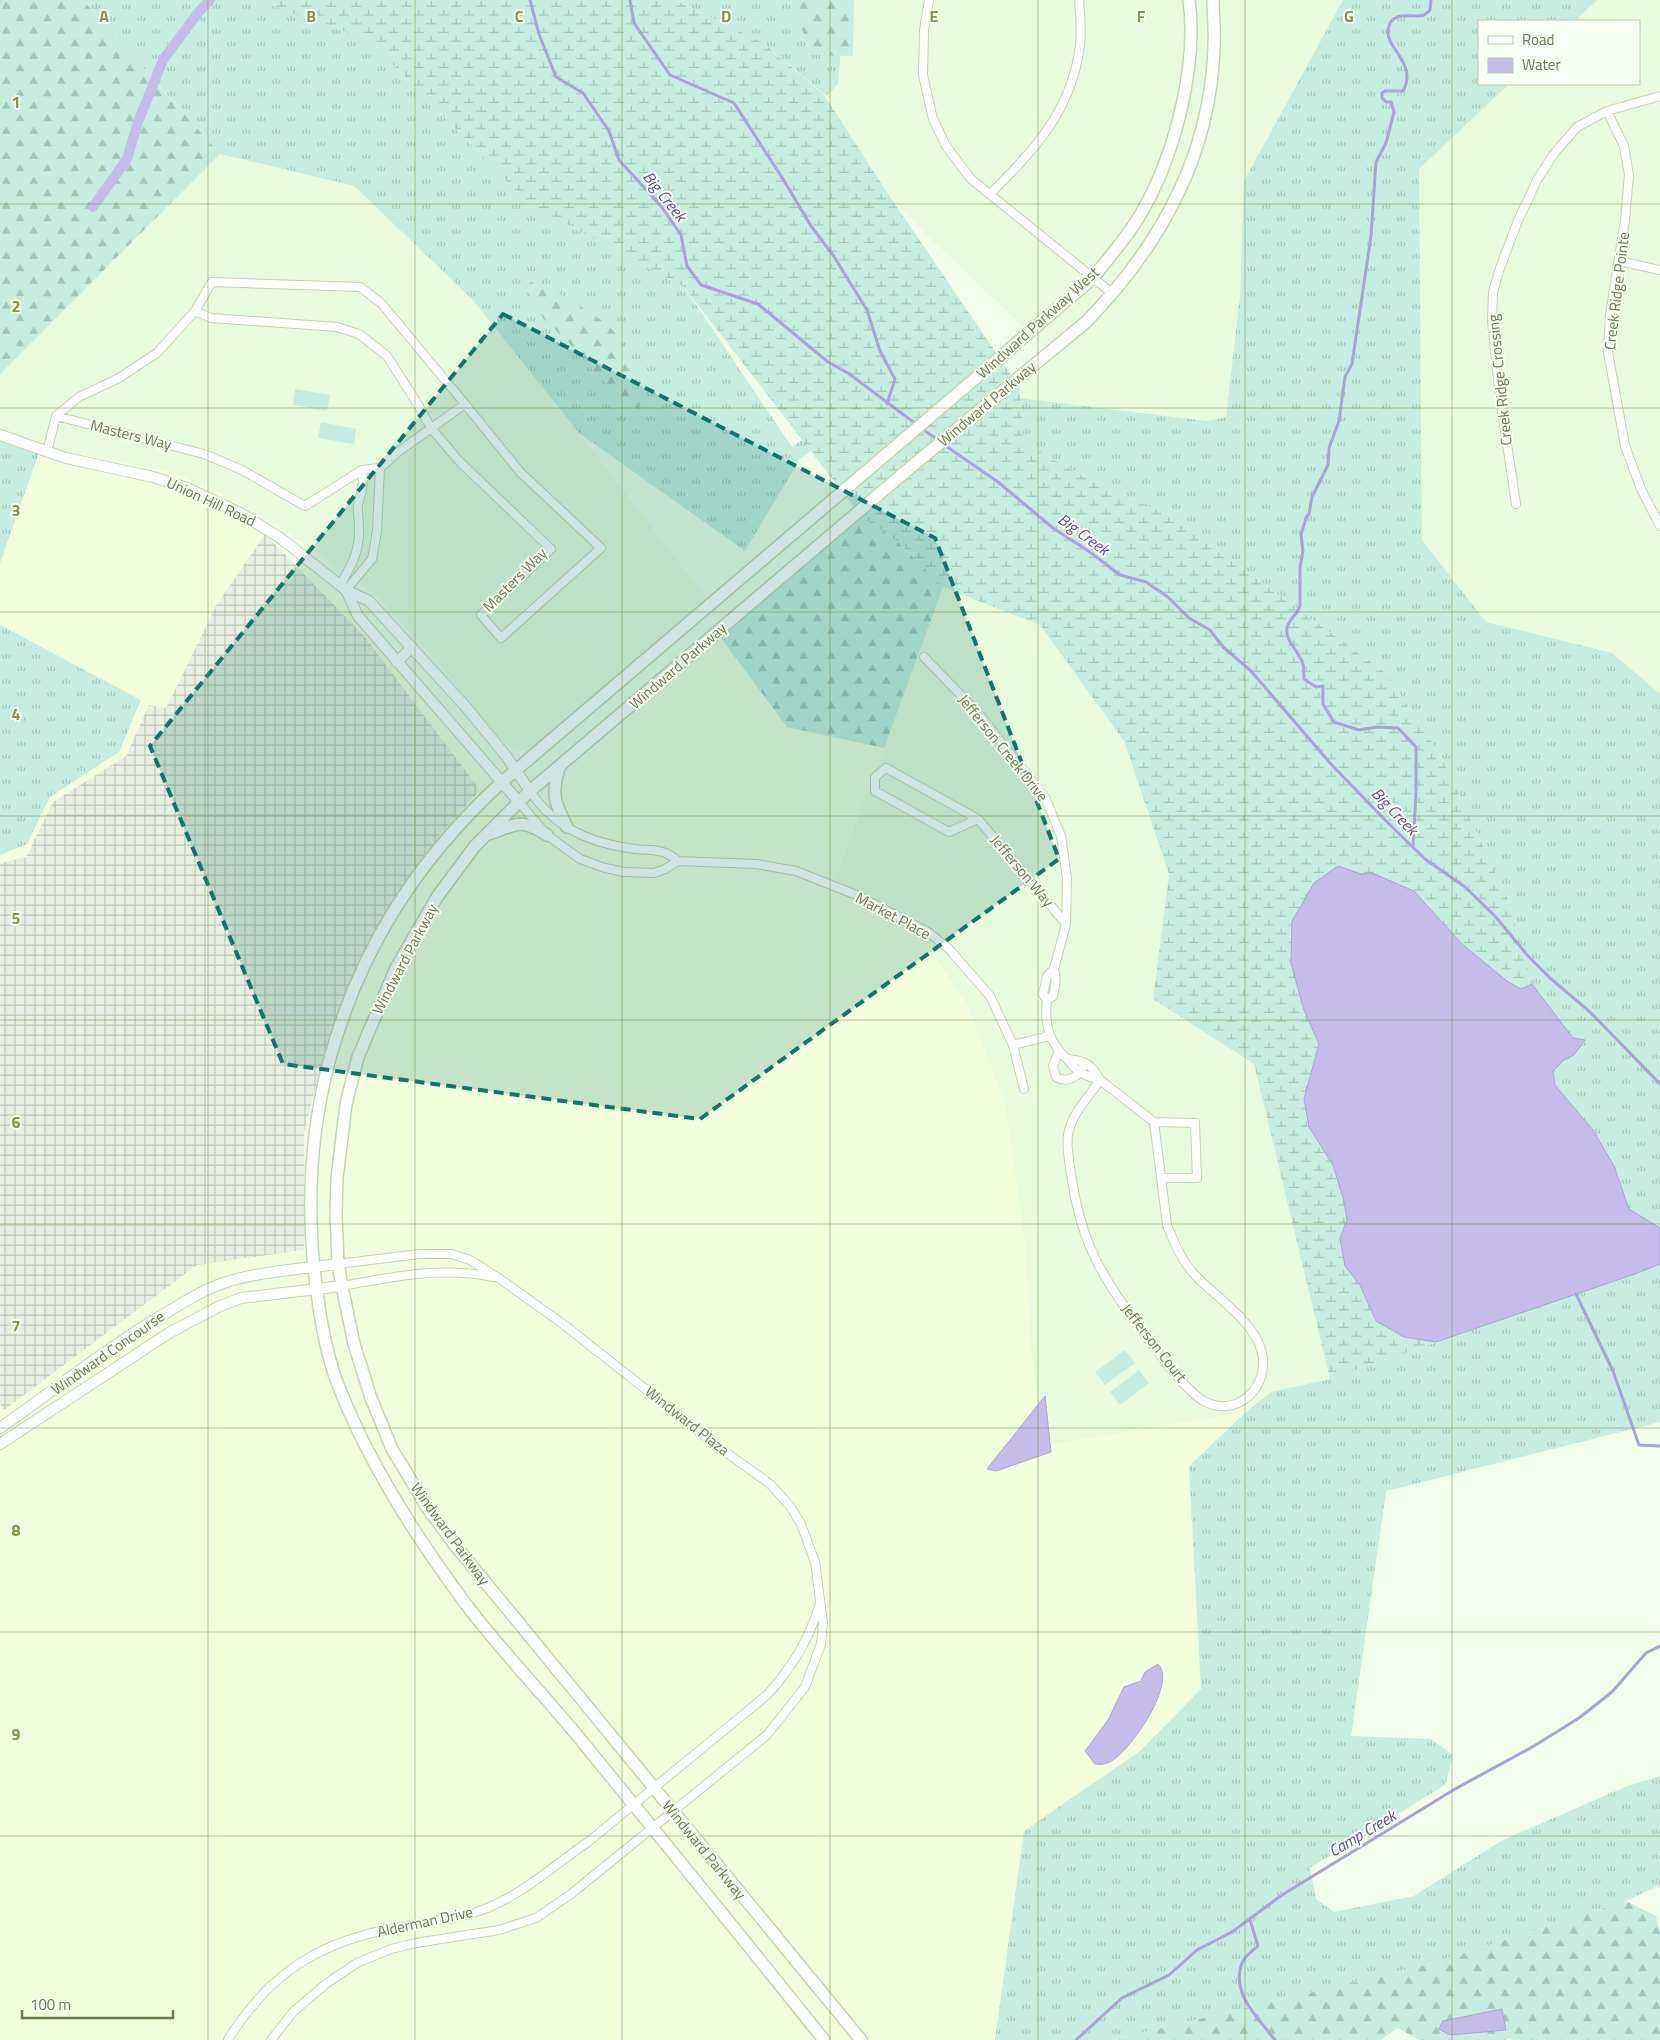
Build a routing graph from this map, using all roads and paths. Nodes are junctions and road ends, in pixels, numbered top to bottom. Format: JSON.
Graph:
{"nodes":[{"id":1,"x":929,"y":0,"type":"edge"},
{"id":2,"x":1079,"y":0,"type":"edge"},
{"id":3,"x":1189,"y":0,"type":"edge"},
{"id":4,"x":1213,"y":0,"type":"edge"},
{"id":5,"x":1660,"y":96,"type":"edge"},
{"id":6,"x":1607,"y":111,"type":"junction"},
{"id":7,"x":990,"y":194,"type":"junction"},
{"id":8,"x":1619,"y":261,"type":"junction"},
{"id":9,"x":1660,"y":270,"type":"edge"},
{"id":10,"x":1093,"y":278,"type":"junction"},
{"id":11,"x":1113,"y":294,"type":"junction"},
{"id":12,"x":196,"y":310,"type":"junction"},
{"id":13,"x":466,"y":404,"type":"junction"},
{"id":14,"x":56,"y":416,"type":"junction"},
{"id":15,"x":431,"y":428,"type":"junction"},
{"id":16,"x":0,"y":435,"type":"edge"},
{"id":17,"x":892,"y":450,"type":"joint"},
{"id":18,"x":47,"y":452,"type":"junction"},
{"id":19,"x":380,"y":468,"type":"junction"},
{"id":20,"x":362,"y":470,"type":"junction"},
{"id":21,"x":1516,"y":504,"type":"dead end"},
{"id":22,"x":1660,"y":526,"type":"edge"},
{"id":23,"x":372,"y":558,"type":"junction"},
{"id":24,"x":355,"y":560,"type":"junction"},
{"id":25,"x":343,"y":587,"type":"junction"},
{"id":26,"x":412,"y":647,"type":"junction"},
{"id":27,"x":924,"y":657,"type":"dead end"},
{"id":28,"x":397,"y":662,"type":"junction"},
{"id":29,"x":559,"y":768,"type":"junction"},
{"id":30,"x":516,"y":771,"type":"junction"},
{"id":31,"x":502,"y":782,"type":"junction"},
{"id":32,"x":530,"y":792,"type":"junction"},
{"id":33,"x":519,"y":802,"type":"junction"},
{"id":34,"x":978,"y":819,"type":"junction"},
{"id":35,"x":567,"y":827,"type":"junction"},
{"id":36,"x":485,"y":835,"type":"junction"},
{"id":37,"x":547,"y":835,"type":"junction"},
{"id":38,"x":678,"y":861,"type":"junction"},
{"id":39,"x":1066,"y":924,"type":"junction"},
{"id":40,"x":1054,"y":969,"type":"junction"},
{"id":41,"x":1046,"y":984,"type":"junction"},
{"id":42,"x":1055,"y":986,"type":"junction"},
{"id":43,"x":1047,"y":1000,"type":"junction"},
{"id":44,"x":1049,"y":1036,"type":"junction"},
{"id":45,"x":1013,"y":1045,"type":"junction"},
{"id":46,"x":1059,"y":1051,"type":"junction"},
{"id":47,"x":1067,"y":1059,"type":"junction"},
{"id":48,"x":1086,"y":1063,"type":"junction"},
{"id":49,"x":1081,"y":1073,"type":"junction"},
{"id":50,"x":1100,"y":1080,"type":"junction"},
{"id":51,"x":1024,"y":1089,"type":"dead end"},
{"id":52,"x":1154,"y":1122,"type":"junction"},
{"id":53,"x":1161,"y":1178,"type":"junction"},
{"id":54,"x":338,"y":1264,"type":"junction"},
{"id":55,"x":312,"y":1267,"type":"junction"},
{"id":56,"x":500,"y":1279,"type":"junction"},
{"id":57,"x":342,"y":1286,"type":"junction"},
{"id":58,"x":316,"y":1290,"type":"junction"},
{"id":59,"x":0,"y":1428,"type":"edge"},
{"id":60,"x":0,"y":1444,"type":"edge"},
{"id":61,"x":820,"y":1601,"type":"junction"},
{"id":62,"x":653,"y":1788,"type":"junction"},
{"id":63,"x":633,"y":1804,"type":"junction"},
{"id":64,"x":673,"y":1813,"type":"junction"},
{"id":65,"x":653,"y":1829,"type":"junction"},
{"id":66,"x":228,"y":2040,"type":"edge"},
{"id":67,"x":271,"y":2040,"type":"edge"},
{"id":68,"x":824,"y":2040,"type":"edge"},
{"id":69,"x":861,"y":2040,"type":"edge"}],
"edges":[{"from":1,"to":7,"type":"street"},
{"from":2,"to":7,"type":"street"},
{"from":3,"to":10,"type":"main road","name":"Windward Parkway West"},
{"from":4,"to":11,"type":"main road","name":"Windward Parkway"},
{"from":5,"to":6,"type":"street","name":"Creek Ridge Crossing"},
{"from":6,"to":8,"type":"street","name":"Creek Ridge Pointe"},
{"from":6,"to":21,"type":"street","name":"Creek Ridge Crossing"},
{"from":7,"to":10,"type":"street"},
{"from":8,"to":9,"type":"street"},
{"from":8,"to":22,"type":"street","name":"Creek Ridge Pointe"},
{"from":10,"to":11,"type":"street"},
{"from":10,"to":17,"type":"main road","name":"Windward Parkway West"},
{"from":11,"to":29,"type":"main road","name":"Windward Parkway"},
{"from":12,"to":13,"type":"street"},
{"from":12,"to":14,"type":"street"},
{"from":12,"to":15,"type":"street","name":"Masters Way"},
{"from":13,"to":15,"type":"street"},
{"from":13,"to":15,"type":"street","name":"Masters Way"},
{"from":14,"to":18,"type":"street"},
{"from":14,"to":20,"type":"street","name":"Masters Way"},
{"from":15,"to":19,"type":"street"},
{"from":16,"to":18,"type":"street","name":"Union Hill Road"},
{"from":17,"to":30,"type":"main road","name":"Windward Parkway"},
{"from":18,"to":25,"type":"street","name":"Union Hill Road"},
{"from":19,"to":20,"type":"street","name":"Masters Way"},
{"from":19,"to":23,"type":"street"},
{"from":20,"to":24,"type":"street"},
{"from":23,"to":24,"type":"street"},
{"from":23,"to":25,"type":"street"},
{"from":24,"to":25,"type":"street"},
{"from":25,"to":26,"type":"street","name":"Union Hill Road"},
{"from":25,"to":28,"type":"street","name":"Union Hill Road"},
{"from":26,"to":28,"type":"street"},
{"from":26,"to":30,"type":"street","name":"Union Hill Road"},
{"from":27,"to":39,"type":"street","name":"Jefferson Creek Drive"},
{"from":28,"to":31,"type":"street","name":"Union Hill Road"},
{"from":29,"to":32,"type":"main road","name":"Windward Parkway"},
{"from":29,"to":35,"type":"main road"},
{"from":30,"to":31,"type":"main road","name":"Windward Parkway"},
{"from":30,"to":32,"type":"street","name":"Union Hill Road"},
{"from":31,"to":33,"type":"street","name":"Union Hill Road"},
{"from":31,"to":55,"type":"main road","name":"Windward Parkway"},
{"from":32,"to":33,"type":"main road","name":"Windward Parkway"},
{"from":32,"to":35,"type":"street","name":"Market Place"},
{"from":33,"to":36,"type":"main road","name":"Windward Parkway"},
{"from":33,"to":37,"type":"street","name":"Market Place"},
{"from":34,"to":34,"type":"street","name":"Jefferson Way"},
{"from":34,"to":39,"type":"street","name":"Jefferson Way"},
{"from":35,"to":38,"type":"street","name":"Market Place"},
{"from":36,"to":37,"type":"main road"},
{"from":36,"to":54,"type":"main road","name":"Windward Parkway"},
{"from":37,"to":38,"type":"street","name":"Market Place"},
{"from":38,"to":45,"type":"street","name":"Market Place"},
{"from":39,"to":40,"type":"street","name":"Jefferson Creek Drive"},
{"from":40,"to":41,"type":"street","name":"Jefferson Creek Drive"},
{"from":40,"to":42,"type":"street","name":"Jefferson Creek Drive"},
{"from":41,"to":42,"type":"street"},
{"from":41,"to":43,"type":"street"},
{"from":42,"to":43,"type":"street"},
{"from":43,"to":44,"type":"street"},
{"from":44,"to":45,"type":"street"},
{"from":44,"to":46,"type":"street"},
{"from":45,"to":51,"type":"street","name":"Market Place"},
{"from":46,"to":47,"type":"street"},
{"from":46,"to":49,"type":"street"},
{"from":47,"to":48,"type":"street"},
{"from":47,"to":49,"type":"street"},
{"from":48,"to":49,"type":"street"},
{"from":48,"to":50,"type":"street"},
{"from":49,"to":50,"type":"street"},
{"from":50,"to":52,"type":"street"},
{"from":50,"to":53,"type":"street","name":"Jefferson Court"},
{"from":52,"to":53,"type":"street","name":"Jefferson Court"},
{"from":52,"to":53,"type":"street"},
{"from":54,"to":55,"type":"street","name":"Windward Concourse"},
{"from":54,"to":56,"type":"street","name":"Windward Plaza"},
{"from":54,"to":57,"type":"main road","name":"Windward Parkway"},
{"from":55,"to":58,"type":"main road","name":"Windward Parkway"},
{"from":55,"to":59,"type":"street","name":"Windward Concourse"},
{"from":56,"to":57,"type":"street","name":"Windward Plaza"},
{"from":56,"to":61,"type":"street","name":"Windward Plaza"},
{"from":57,"to":58,"type":"street","name":"Windward Plaza"},
{"from":57,"to":62,"type":"main road","name":"Windward Parkway"},
{"from":58,"to":60,"type":"street","name":"Windward Concourse"},
{"from":58,"to":63,"type":"main road","name":"Windward Parkway"},
{"from":61,"to":62,"type":"street","name":"Windward Plaza"},
{"from":61,"to":64,"type":"street","name":"Windward Plaza"},
{"from":62,"to":63,"type":"street","name":"Alderman Drive"},
{"from":62,"to":64,"type":"main road","name":"Windward Parkway"},
{"from":63,"to":65,"type":"main road","name":"Windward Parkway"},
{"from":63,"to":66,"type":"street","name":"Alderman Drive"},
{"from":64,"to":65,"type":"street","name":"Windward Plaza"},
{"from":64,"to":69,"type":"main road","name":"Windward Parkway"},
{"from":65,"to":67,"type":"street","name":"Alderman Drive"},
{"from":65,"to":68,"type":"main road","name":"Windward Parkway"}]}
